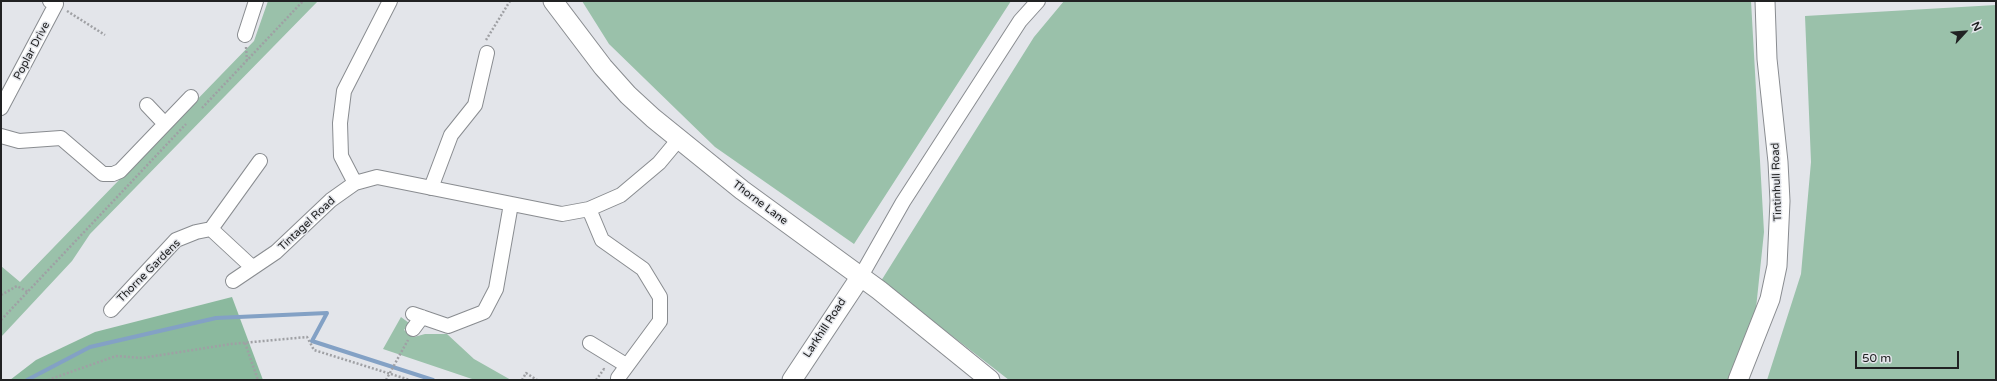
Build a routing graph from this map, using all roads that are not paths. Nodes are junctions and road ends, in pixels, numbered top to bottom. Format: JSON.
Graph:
{"nodes":[{"id":1,"x":256,"y":1,"type":"edge"},
{"id":2,"x":390,"y":1,"type":"edge"},
{"id":3,"x":553,"y":1,"type":"edge"},
{"id":4,"x":1038,"y":1,"type":"edge"},
{"id":5,"x":1765,"y":1,"type":"edge"},
{"id":6,"x":53,"y":3,"type":"edge"},
{"id":7,"x":245,"y":34,"type":"dead end"},
{"id":8,"x":487,"y":53,"type":"road end"},
{"id":9,"x":191,"y":97,"type":"dead end"},
{"id":10,"x":2,"y":105,"type":"edge"},
{"id":11,"x":147,"y":105,"type":"dead end"},
{"id":12,"x":165,"y":124,"type":"junction"},
{"id":13,"x":1,"y":136,"type":"edge"},
{"id":14,"x":679,"y":139,"type":"junction"},
{"id":15,"x":260,"y":160,"type":"dead end"},
{"id":16,"x":354,"y":183,"type":"junction"},
{"id":17,"x":431,"y":188,"type":"junction"},
{"id":18,"x":511,"y":204,"type":"junction"},
{"id":19,"x":589,"y":209,"type":"junction"},
{"id":20,"x":211,"y":229,"type":"junction"},
{"id":21,"x":252,"y":267,"type":"junction"},
{"id":22,"x":861,"y":276,"type":"junction"},
{"id":23,"x":233,"y":281,"type":"dead end"},
{"id":24,"x":111,"y":310,"type":"dead end"},
{"id":25,"x":413,"y":329,"type":"road end"},
{"id":26,"x":590,"y":343,"type":"dead end"},
{"id":27,"x":626,"y":365,"type":"junction"},
{"id":28,"x":618,"y":378,"type":"dead end"},
{"id":29,"x":792,"y":380,"type":"edge"},
{"id":30,"x":990,"y":380,"type":"edge"},
{"id":31,"x":1738,"y":380,"type":"edge"}],
"edges":[{"from":1,"to":7,"type":"street"},
{"from":2,"to":16,"type":"street"},
{"from":3,"to":14,"type":"street","name":"Thorne Lane"},
{"from":4,"to":22,"type":"street"},
{"from":5,"to":31,"type":"street","name":"Tintinhull Road"},
{"from":6,"to":10,"type":"street","name":"Poplar Drive"},
{"from":8,"to":17,"type":"street"},
{"from":9,"to":12,"type":"street"},
{"from":11,"to":12,"type":"street"},
{"from":12,"to":13,"type":"street"},
{"from":14,"to":19,"type":"street","name":"Tintagel Road"},
{"from":14,"to":22,"type":"street","name":"Thorne Lane"},
{"from":15,"to":20,"type":"street"},
{"from":16,"to":17,"type":"street","name":"Tintagel Road"},
{"from":16,"to":21,"type":"street","name":"Tintagel Road"},
{"from":17,"to":18,"type":"street","name":"Tintagel Road"},
{"from":18,"to":19,"type":"street","name":"Tintagel Road"},
{"from":18,"to":25,"type":"street"},
{"from":19,"to":27,"type":"street"},
{"from":20,"to":21,"type":"street"},
{"from":20,"to":24,"type":"street","name":"Thorne Gardens"},
{"from":21,"to":23,"type":"street","name":"Tintagel Road"},
{"from":22,"to":29,"type":"street","name":"Larkhill Road"},
{"from":22,"to":30,"type":"street","name":"Thorne Lane"},
{"from":26,"to":27,"type":"street"},
{"from":27,"to":28,"type":"street"}]}
